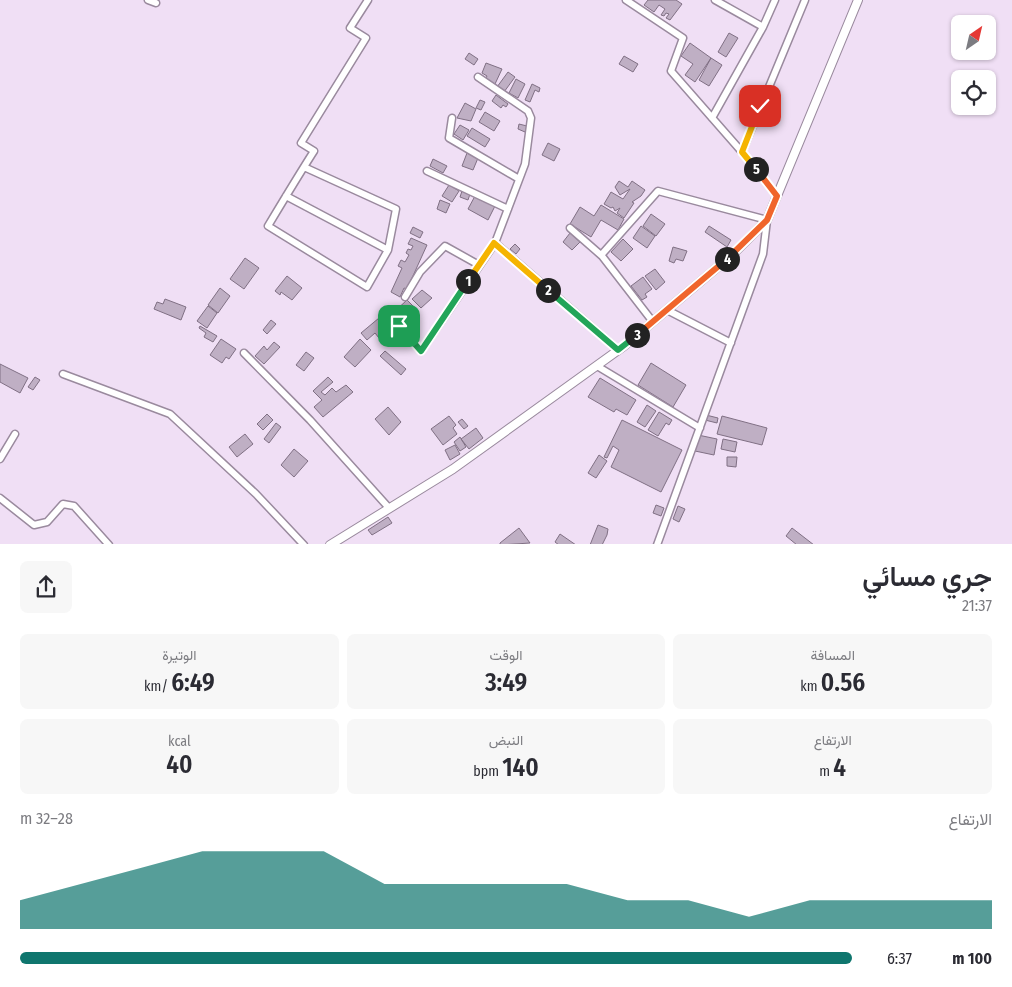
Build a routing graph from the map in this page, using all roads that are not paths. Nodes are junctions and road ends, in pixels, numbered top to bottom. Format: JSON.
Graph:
{"nodes":[{"id":1,"x":148,"y":0,"type":"edge"},
{"id":2,"x":368,"y":0,"type":"edge"},
{"id":3,"x":626,"y":0,"type":"edge"},
{"id":4,"x":715,"y":0,"type":"edge"},
{"id":5,"x":775,"y":0,"type":"edge"},
{"id":6,"x":805,"y":0,"type":"edge"},
{"id":7,"x":858,"y":0,"type":"edge"},
{"id":8,"x":156,"y":3,"type":"dead end"},
{"id":9,"x":763,"y":27,"type":"junction"},
{"id":10,"x":478,"y":77,"type":"dead end"},
{"id":11,"x":452,"y":118,"type":"dead end"},
{"id":12,"x":712,"y":118,"type":"junction"},
{"id":13,"x":742,"y":152,"type":"junction"},
{"id":14,"x":304,"y":167,"type":"junction"},
{"id":15,"x":427,"y":171,"type":"dead end"},
{"id":16,"x":519,"y":179,"type":"junction"},
{"id":17,"x":286,"y":196,"type":"junction"},
{"id":18,"x":777,"y":196,"type":"junction"},
{"id":19,"x":508,"y":209,"type":"junction"},
{"id":20,"x":767,"y":220,"type":"junction"},
{"id":21,"x":570,"y":228,"type":"dead end"},
{"id":22,"x":494,"y":243,"type":"junction"},
{"id":23,"x":388,"y":250,"type":"junction"},
{"id":24,"x":603,"y":253,"type":"dead end"},
{"id":25,"x":479,"y":265,"type":"junction"},
{"id":26,"x":405,"y":297,"type":"dead end"},
{"id":27,"x":667,"y":310,"type":"junction"},
{"id":28,"x":653,"y":322,"type":"junction"},
{"id":29,"x":399,"y":326,"type":"dead end"},
{"id":30,"x":731,"y":343,"type":"junction"},
{"id":31,"x":618,"y":350,"type":"junction"},
{"id":32,"x":244,"y":353,"type":"dead end"},
{"id":33,"x":597,"y":366,"type":"junction"},
{"id":34,"x":63,"y":374,"type":"dead end"},
{"id":35,"x":700,"y":428,"type":"junction"},
{"id":36,"x":15,"y":434,"type":"dead end"},
{"id":37,"x":0,"y":459,"type":"edge"},
{"id":38,"x":0,"y":498,"type":"edge"},
{"id":39,"x":389,"y":508,"type":"junction"},
{"id":40,"x":109,"y":544,"type":"edge"},
{"id":41,"x":304,"y":544,"type":"edge"},
{"id":42,"x":330,"y":544,"type":"edge"},
{"id":43,"x":657,"y":544,"type":"edge"}],
"edges":[{"from":1,"to":8,"type":"street"},
{"from":2,"to":14,"type":"street"},
{"from":3,"to":12,"type":"street"},
{"from":4,"to":9,"type":"street"},
{"from":5,"to":9,"type":"street"},
{"from":6,"to":13,"type":"street"},
{"from":7,"to":18,"type":"street"},
{"from":9,"to":12,"type":"street"},
{"from":10,"to":16,"type":"street"},
{"from":11,"to":16,"type":"street"},
{"from":12,"to":13,"type":"street"},
{"from":13,"to":18,"type":"street"},
{"from":14,"to":17,"type":"street"},
{"from":14,"to":23,"type":"street"},
{"from":15,"to":19,"type":"street"},
{"from":16,"to":19,"type":"street"},
{"from":17,"to":23,"type":"street"},
{"from":17,"to":23,"type":"street"},
{"from":18,"to":20,"type":"street"},
{"from":19,"to":22,"type":"street"},
{"from":20,"to":24,"type":"street"},
{"from":20,"to":27,"type":"street"},
{"from":20,"to":30,"type":"street"},
{"from":21,"to":28,"type":"street"},
{"from":22,"to":25,"type":"street"},
{"from":22,"to":31,"type":"street"},
{"from":25,"to":26,"type":"street"},
{"from":25,"to":29,"type":"street"},
{"from":27,"to":28,"type":"street"},
{"from":27,"to":30,"type":"street"},
{"from":28,"to":31,"type":"street"},
{"from":30,"to":35,"type":"street"},
{"from":31,"to":33,"type":"street"},
{"from":32,"to":39,"type":"street"},
{"from":33,"to":35,"type":"street"},
{"from":33,"to":39,"type":"street"},
{"from":34,"to":41,"type":"street"},
{"from":35,"to":43,"type":"street"},
{"from":36,"to":37,"type":"street"},
{"from":38,"to":40,"type":"street"},
{"from":39,"to":42,"type":"street"}]}
